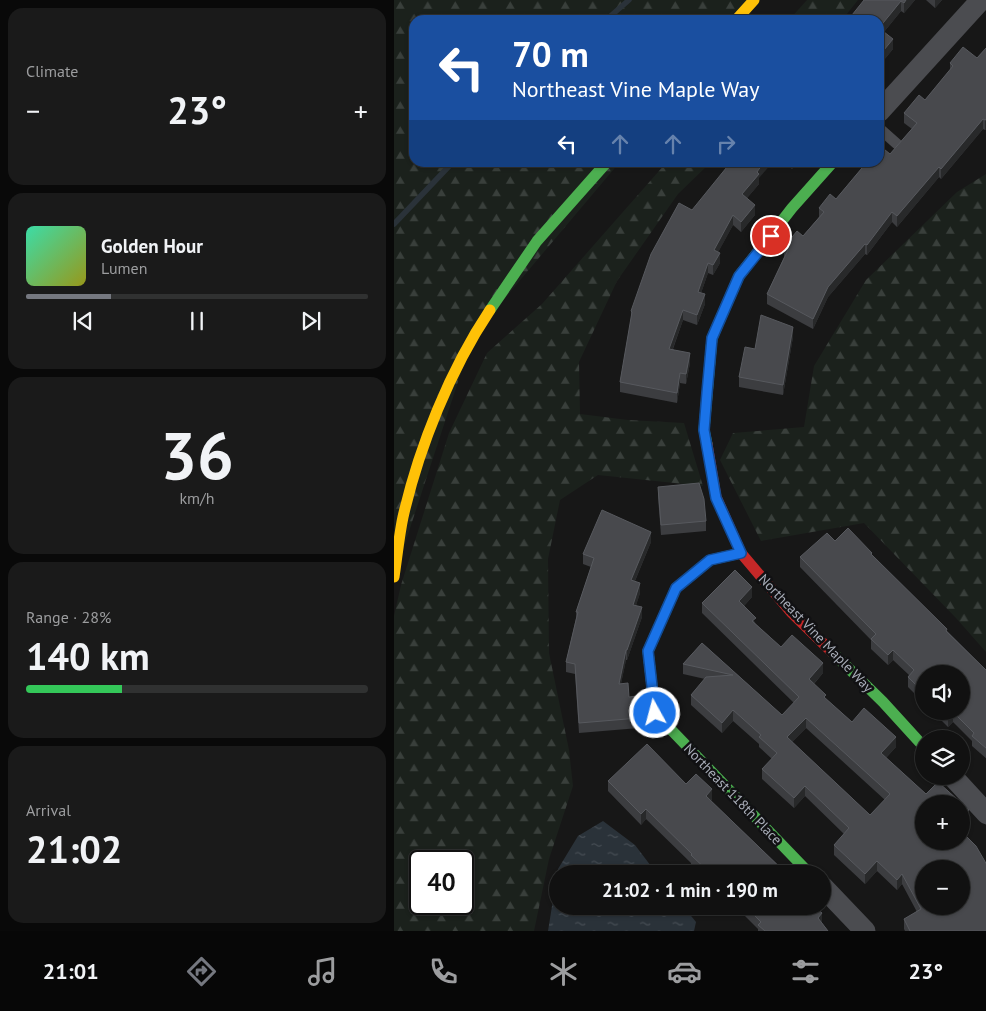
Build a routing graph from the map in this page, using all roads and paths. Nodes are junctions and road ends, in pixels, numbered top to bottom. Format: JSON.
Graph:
{"nodes":[{"id":1,"x":754,"y":0,"type":"edge"},
{"id":2,"x":981,"y":0,"type":"edge"},
{"id":3,"x":740,"y":15,"type":"edge"},
{"id":4,"x":884,"y":107,"type":"edge"},
{"id":5,"x":884,"y":133,"type":"edge"},
{"id":6,"x":896,"y":144,"type":"edge"},
{"id":7,"x":603,"y":167,"type":"edge"},
{"id":8,"x":829,"y":167,"type":"edge"},
{"id":9,"x":741,"y":553,"type":"junction"},
{"id":10,"x":394,"y":577,"type":"edge"},
{"id":11,"x":915,"y":737,"type":"edge"},
{"id":12,"x":960,"y":785,"type":"edge"},
{"id":13,"x":986,"y":814,"type":"edge"},
{"id":14,"x":801,"y":865,"type":"edge"},
{"id":15,"x":831,"y":895,"type":"edge"},
{"id":16,"x":865,"y":931,"type":"edge"}],
"edges":[{"from":1,"to":3,"type":"street"},
{"from":2,"to":4,"type":"street"},
{"from":5,"to":6,"type":"lane"},
{"from":7,"to":10,"type":"street"},
{"from":8,"to":9,"type":"street","name":"Northeast Vine Maple Way"},
{"from":9,"to":11,"type":"street","name":"Northeast Vine Maple Way"},
{"from":9,"to":14,"type":"street","name":"Northeast 118th Place"},
{"from":12,"to":13,"type":"street"},
{"from":15,"to":16,"type":"street"}]}
